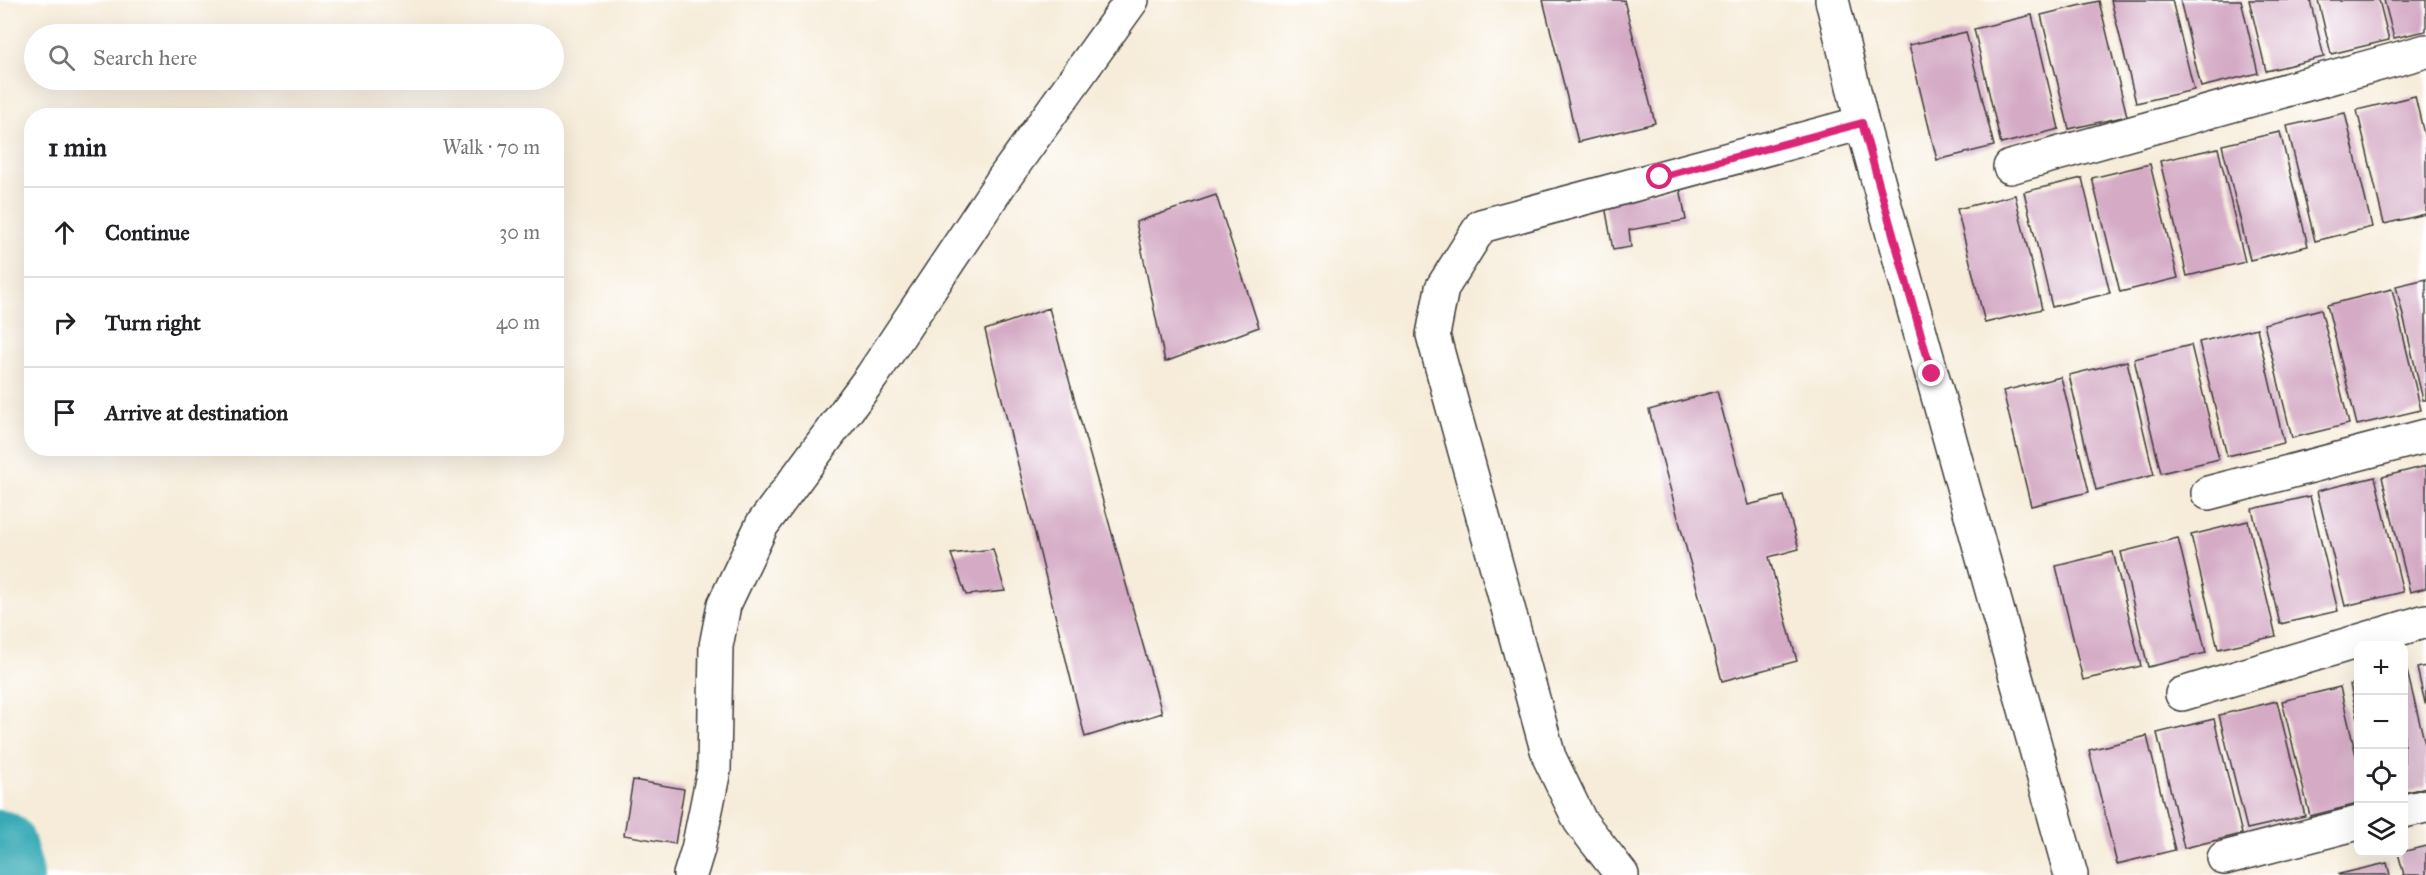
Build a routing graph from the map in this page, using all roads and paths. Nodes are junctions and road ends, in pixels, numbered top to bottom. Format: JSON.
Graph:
{"nodes":[{"id":1,"x":1132,"y":0,"type":"edge"},
{"id":2,"x":1832,"y":0,"type":"edge"},
{"id":3,"x":2426,"y":51,"type":"edge"},
{"id":4,"x":1862,"y":123,"type":"junction"},
{"id":5,"x":2010,"y":167,"type":"dead end"},
{"id":6,"x":2426,"y":436,"type":"edge"},
{"id":7,"x":2208,"y":493,"type":"dead end"},
{"id":8,"x":2426,"y":621,"type":"edge"},
{"id":9,"x":2182,"y":694,"type":"dead end"},
{"id":10,"x":2426,"y":806,"type":"edge"},
{"id":11,"x":2408,"y":811,"type":"edge"},
{"id":12,"x":2354,"y":824,"type":"edge"},
{"id":13,"x":2224,"y":858,"type":"dead end"},
{"id":14,"x":690,"y":875,"type":"edge"},
{"id":15,"x":1622,"y":875,"type":"edge"},
{"id":16,"x":2071,"y":875,"type":"edge"}],
"edges":[{"from":1,"to":14,"type":"street"},
{"from":2,"to":4,"type":"street"},
{"from":3,"to":5,"type":"street"},
{"from":4,"to":15,"type":"street"},
{"from":4,"to":16,"type":"street"},
{"from":6,"to":7,"type":"street"},
{"from":8,"to":9,"type":"street"},
{"from":10,"to":11,"type":"street"},
{"from":12,"to":13,"type":"street"}]}
